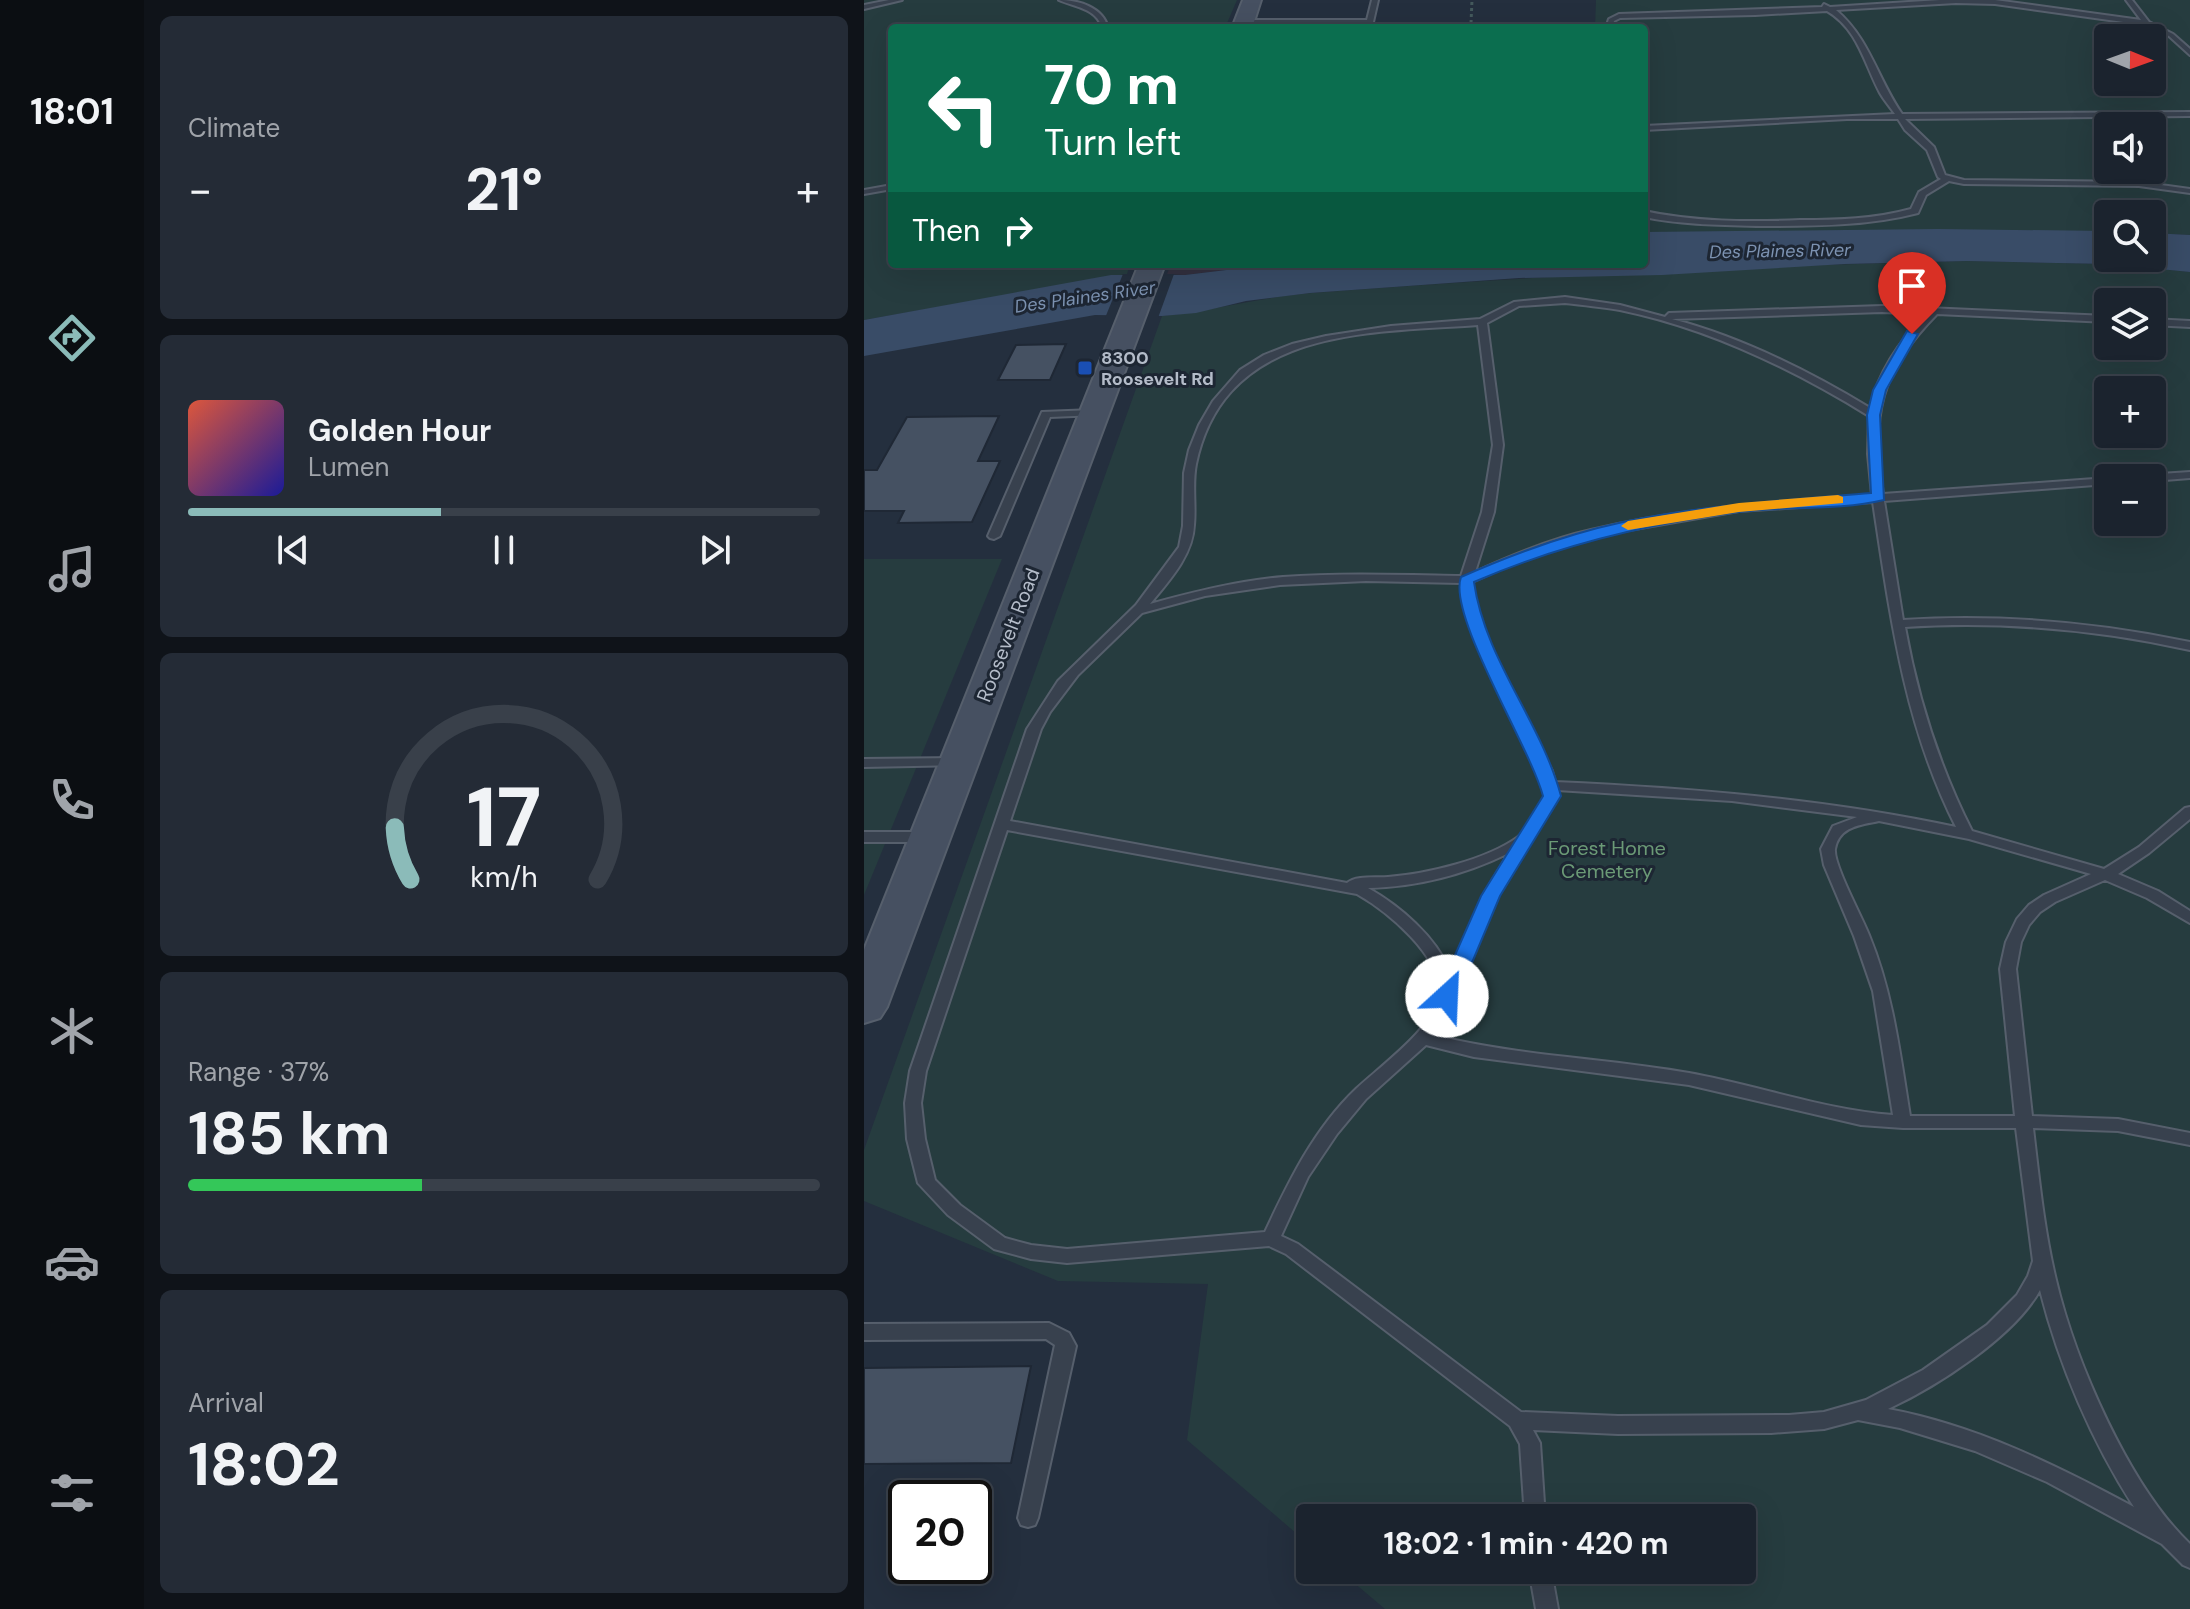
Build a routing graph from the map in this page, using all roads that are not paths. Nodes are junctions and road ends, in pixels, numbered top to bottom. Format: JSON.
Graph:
{"nodes":[{"id":1,"x":899,"y":0,"type":"edge"},
{"id":2,"x":1062,"y":0,"type":"edge"},
{"id":3,"x":1252,"y":0,"type":"edge"},
{"id":4,"x":1375,"y":0,"type":"edge"},
{"id":5,"x":1814,"y":0,"type":"edge"},
{"id":6,"x":2129,"y":0,"type":"edge"},
{"id":7,"x":1996,"y":1,"type":"edge"},
{"id":8,"x":864,"y":7,"type":"edge"},
{"id":9,"x":1827,"y":8,"type":"junction"},
{"id":10,"x":1341,"y":12,"type":"dead end"},
{"id":11,"x":1338,"y":22,"type":"junction"},
{"id":12,"x":2147,"y":23,"type":"junction"},
{"id":13,"x":1104,"y":24,"type":"edge"},
{"id":14,"x":1243,"y":24,"type":"edge"},
{"id":15,"x":1275,"y":24,"type":"edge"},
{"id":16,"x":1610,"y":24,"type":"edge"},
{"id":17,"x":2176,"y":39,"type":"junction"},
{"id":18,"x":2190,"y":39,"type":"edge"},
{"id":19,"x":2190,"y":53,"type":"edge"},
{"id":20,"x":2190,"y":114,"type":"edge"},
{"id":21,"x":1899,"y":115,"type":"junction"},
{"id":22,"x":1648,"y":128,"type":"edge"},
{"id":23,"x":1947,"y":179,"type":"junction"},
{"id":24,"x":888,"y":188,"type":"edge"},
{"id":25,"x":2190,"y":191,"type":"edge"},
{"id":26,"x":864,"y":192,"type":"edge"},
{"id":27,"x":1648,"y":215,"type":"edge"},
{"id":28,"x":1150,"y":269,"type":"edge"},
{"id":29,"x":1935,"y":311,"type":"junction"},
{"id":30,"x":1643,"y":315,"type":"junction"},
{"id":31,"x":2094,"y":318,"type":"edge"},
{"id":32,"x":1482,"y":322,"type":"junction"},
{"id":33,"x":2166,"y":323,"type":"edge"},
{"id":34,"x":2190,"y":324,"type":"edge"},
{"id":35,"x":1094,"y":413,"type":"junction"},
{"id":36,"x":1874,"y":415,"type":"junction"},
{"id":37,"x":2190,"y":475,"type":"edge"},
{"id":38,"x":2166,"y":477,"type":"edge"},
{"id":39,"x":2094,"y":482,"type":"edge"},
{"id":40,"x":1879,"y":497,"type":"junction"},
{"id":41,"x":994,"y":536,"type":"dead end"},
{"id":42,"x":1466,"y":580,"type":"junction"},
{"id":43,"x":1136,"y":611,"type":"junction"},
{"id":44,"x":1899,"y":624,"type":"junction"},
{"id":45,"x":2190,"y":646,"type":"edge"},
{"id":46,"x":958,"y":762,"type":"junction"},
{"id":47,"x":864,"y":763,"type":"edge"},
{"id":48,"x":1551,"y":786,"type":"junction"},
{"id":49,"x":2190,"y":811,"type":"edge"},
{"id":50,"x":1886,"y":816,"type":"junction"},
{"id":51,"x":1001,"y":824,"type":"junction"},
{"id":52,"x":1965,"y":831,"type":"junction"},
{"id":53,"x":864,"y":837,"type":"edge"},
{"id":54,"x":930,"y":837,"type":"junction"},
{"id":55,"x":1524,"y":839,"type":"junction"},
{"id":56,"x":2106,"y":874,"type":"junction"},
{"id":57,"x":1337,"y":883,"type":"junction"},
{"id":58,"x":2190,"y":918,"type":"edge"},
{"id":59,"x":1447,"y":996,"type":"junction"},
{"id":60,"x":864,"y":1007,"type":"edge"},
{"id":61,"x":1423,"y":1038,"type":"junction"},
{"id":62,"x":1903,"y":1122,"type":"junction"},
{"id":63,"x":2026,"y":1123,"type":"junction"},
{"id":64,"x":2190,"y":1139,"type":"edge"},
{"id":65,"x":1271,"y":1239,"type":"junction"},
{"id":66,"x":2042,"y":1260,"type":"junction"},
{"id":67,"x":864,"y":1332,"type":"edge"},
{"id":68,"x":1859,"y":1412,"type":"junction"},
{"id":69,"x":1517,"y":1420,"type":"junction"},
{"id":70,"x":1534,"y":1504,"type":"edge"},
{"id":71,"x":1028,"y":1518,"type":"dead end"},
{"id":72,"x":2165,"y":1536,"type":"junction"},
{"id":73,"x":2190,"y":1558,"type":"edge"},
{"id":74,"x":1543,"y":1584,"type":"edge"},
{"id":75,"x":1547,"y":1609,"type":"edge"}],
"edges":[{"from":1,"to":8,"type":"lane"},
{"from":2,"to":13,"type":"lane"},
{"from":3,"to":14,"type":"main road"},
{"from":4,"to":11,"type":"lane"},
{"from":5,"to":9,"type":"lane"},
{"from":6,"to":12,"type":"lane"},
{"from":7,"to":9,"type":"lane"},
{"from":7,"to":12,"type":"lane"},
{"from":9,"to":16,"type":"lane"},
{"from":9,"to":21,"type":"lane"},
{"from":10,"to":11,"type":"lane"},
{"from":11,"to":15,"type":"lane"},
{"from":12,"to":17,"type":"lane"},
{"from":17,"to":18,"type":"lane"},
{"from":17,"to":19,"type":"lane"},
{"from":20,"to":21,"type":"lane"},
{"from":21,"to":22,"type":"lane"},
{"from":21,"to":23,"type":"lane"},
{"from":23,"to":25,"type":"lane"},
{"from":23,"to":27,"type":"lane"},
{"from":24,"to":26,"type":"lane"},
{"from":28,"to":35,"type":"main road","name":"Roosevelt Road"},
{"from":29,"to":30,"type":"lane"},
{"from":29,"to":31,"type":"lane"},
{"from":29,"to":36,"type":"lane"},
{"from":30,"to":32,"type":"lane"},
{"from":30,"to":36,"type":"lane"},
{"from":32,"to":42,"type":"lane"},
{"from":32,"to":43,"type":"lane"},
{"from":33,"to":34,"type":"lane"},
{"from":35,"to":41,"type":"lane"},
{"from":35,"to":46,"type":"main road","name":"Roosevelt Road"},
{"from":36,"to":40,"type":"lane"},
{"from":37,"to":38,"type":"lane"},
{"from":39,"to":40,"type":"lane"},
{"from":40,"to":42,"type":"lane"},
{"from":40,"to":44,"type":"lane"},
{"from":42,"to":43,"type":"lane"},
{"from":42,"to":48,"type":"lane"},
{"from":43,"to":51,"type":"lane"},
{"from":44,"to":45,"type":"lane"},
{"from":44,"to":52,"type":"lane"},
{"from":46,"to":47,"type":"lane"},
{"from":46,"to":54,"type":"main road","name":"Roosevelt Road"},
{"from":48,"to":50,"type":"lane"},
{"from":48,"to":55,"type":"lane"},
{"from":49,"to":56,"type":"lane"},
{"from":50,"to":52,"type":"lane"},
{"from":50,"to":62,"type":"lane"},
{"from":51,"to":57,"type":"lane"},
{"from":51,"to":65,"type":"lane"},
{"from":52,"to":56,"type":"lane"},
{"from":53,"to":54,"type":"lane"},
{"from":54,"to":60,"type":"main road","name":"Roosevelt Road"},
{"from":55,"to":57,"type":"lane"},
{"from":55,"to":59,"type":"lane"},
{"from":56,"to":58,"type":"lane"},
{"from":56,"to":63,"type":"lane"},
{"from":57,"to":59,"type":"lane"},
{"from":59,"to":61,"type":"lane"},
{"from":61,"to":62,"type":"lane"},
{"from":61,"to":65,"type":"lane"},
{"from":62,"to":63,"type":"lane"},
{"from":63,"to":64,"type":"lane"},
{"from":63,"to":66,"type":"lane"},
{"from":65,"to":69,"type":"lane"},
{"from":66,"to":68,"type":"lane"},
{"from":66,"to":72,"type":"lane"},
{"from":67,"to":71,"type":"lane"},
{"from":68,"to":69,"type":"lane"},
{"from":68,"to":72,"type":"lane"},
{"from":69,"to":70,"type":"lane"},
{"from":72,"to":73,"type":"lane"},
{"from":74,"to":75,"type":"lane"}]}
